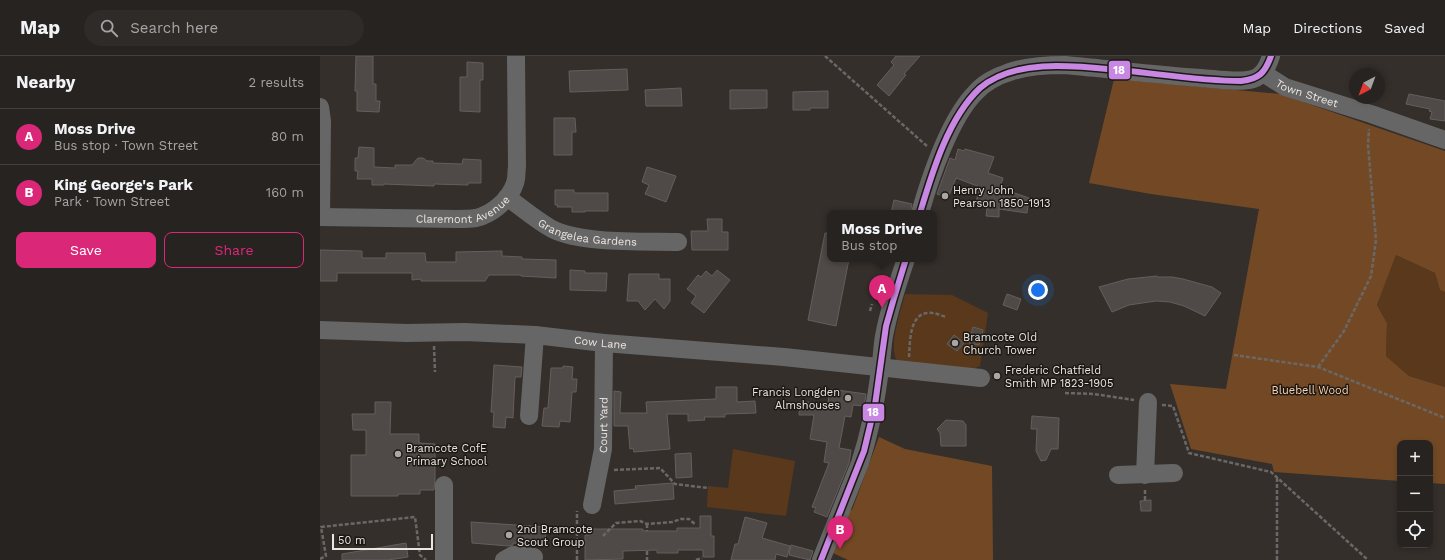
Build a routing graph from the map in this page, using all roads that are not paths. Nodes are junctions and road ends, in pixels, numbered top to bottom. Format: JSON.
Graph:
{"nodes":[{"id":1,"x":516,"y":56,"type":"edge"},
{"id":2,"x":1271,"y":56,"type":"edge"},
{"id":3,"x":1009,"y":64,"type":"edge"},
{"id":4,"x":1261,"y":74,"type":"junction"},
{"id":5,"x":320,"y":107,"type":"edge"},
{"id":6,"x":1445,"y":140,"type":"edge"},
{"id":7,"x":507,"y":197,"type":"junction"},
{"id":8,"x":921,"y":210,"type":"edge"},
{"id":9,"x":321,"y":217,"type":"edge"},
{"id":10,"x":678,"y":242,"type":"dead end"},
{"id":11,"x":905,"y":262,"type":"edge"},
{"id":12,"x":320,"y":330,"type":"edge"},
{"id":13,"x":535,"y":335,"type":"junction"},
{"id":14,"x":604,"y":343,"type":"junction"},
{"id":15,"x":881,"y":367,"type":"junction"},
{"id":16,"x":981,"y":378,"type":"dead end"},
{"id":17,"x":1154,"y":404,"type":"road end"},
{"id":18,"x":529,"y":416,"type":"dead end"},
{"id":19,"x":1174,"y":473,"type":"dead end"},
{"id":20,"x":1118,"y":475,"type":"dead end"},
{"id":21,"x":1145,"y":483,"type":"junction"},
{"id":22,"x":444,"y":485,"type":"dead end"},
{"id":23,"x":585,"y":509,"type":"road end"},
{"id":24,"x":534,"y":557,"type":"dead end"},
{"id":25,"x":444,"y":560,"type":"edge"},
{"id":26,"x":504,"y":560,"type":"edge"},
{"id":27,"x":821,"y":560,"type":"edge"}],
"edges":[{"from":1,"to":7,"type":"street","name":"Claremont Avenue"},
{"from":2,"to":4,"type":"street"},
{"from":3,"to":4,"type":"street"},
{"from":3,"to":8,"type":"street"},
{"from":4,"to":6,"type":"street","name":"Town Street"},
{"from":5,"to":9,"type":"street","name":"Claremont Avenue"},
{"from":7,"to":9,"type":"street","name":"Claremont Avenue"},
{"from":7,"to":10,"type":"street","name":"Grangelea Gardens"},
{"from":11,"to":15,"type":"street"},
{"from":12,"to":13,"type":"street","name":"Cow Lane"},
{"from":13,"to":14,"type":"street","name":"Cow Lane"},
{"from":13,"to":18,"type":"street"},
{"from":14,"to":15,"type":"street","name":"Cow Lane"},
{"from":14,"to":23,"type":"street","name":"Court Yard"},
{"from":15,"to":16,"type":"street","name":"Cow Lane"},
{"from":15,"to":27,"type":"street"},
{"from":17,"to":21,"type":"street"},
{"from":19,"to":21,"type":"street"},
{"from":20,"to":21,"type":"street"},
{"from":22,"to":25,"type":"street"},
{"from":24,"to":26,"type":"street"}]}
